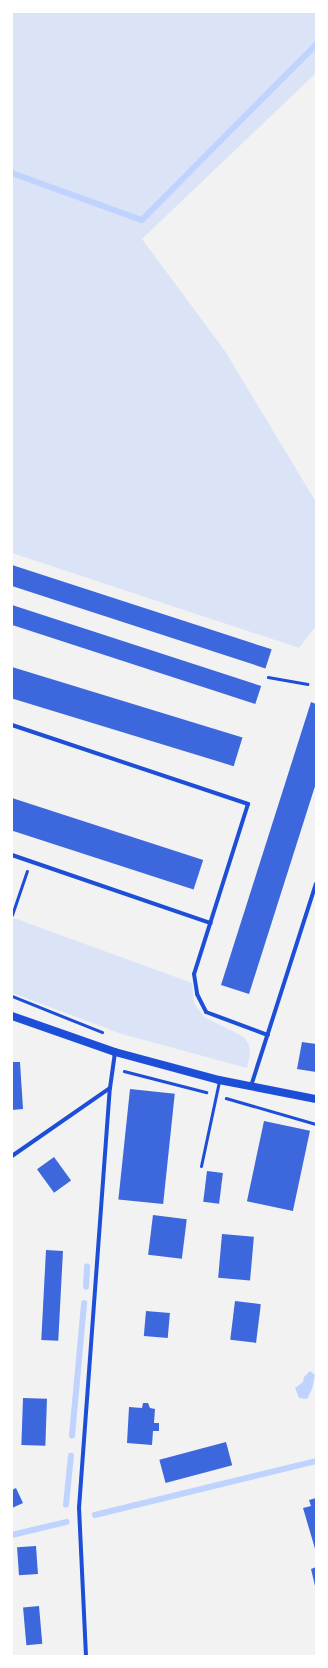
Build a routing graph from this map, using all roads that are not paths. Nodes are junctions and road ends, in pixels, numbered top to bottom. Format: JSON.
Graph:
{"nodes":[{"id":1,"x":12,"y":725,"type":"edge"},
{"id":2,"x":12,"y":855,"type":"edge"},
{"id":3,"x":316,"y":884,"type":"edge"},
{"id":4,"x":211,"y":923,"type":"junction"},
{"id":5,"x":12,"y":1016,"type":"edge"},
{"id":6,"x":268,"y":1035,"type":"junction"},
{"id":7,"x":115,"y":1052,"type":"junction"},
{"id":8,"x":219,"y":1080,"type":"junction"},
{"id":9,"x":250,"y":1086,"type":"junction"},
{"id":10,"x":110,"y":1088,"type":"junction"},
{"id":11,"x":316,"y":1099,"type":"edge"},
{"id":12,"x":12,"y":1156,"type":"edge"},
{"id":13,"x":201,"y":1166,"type":"dead end"},
{"id":14,"x":86,"y":1656,"type":"edge"}],
"edges":[{"from":1,"to":4,"type":"street"},
{"from":2,"to":4,"type":"street"},
{"from":3,"to":6,"type":"street"},
{"from":4,"to":6,"type":"street"},
{"from":5,"to":7,"type":"main road"},
{"from":6,"to":9,"type":"street"},
{"from":7,"to":8,"type":"main road"},
{"from":7,"to":10,"type":"street"},
{"from":8,"to":9,"type":"main road"},
{"from":8,"to":13,"type":"lane"},
{"from":9,"to":11,"type":"main road"},
{"from":10,"to":12,"type":"street"},
{"from":10,"to":14,"type":"street"}]}
